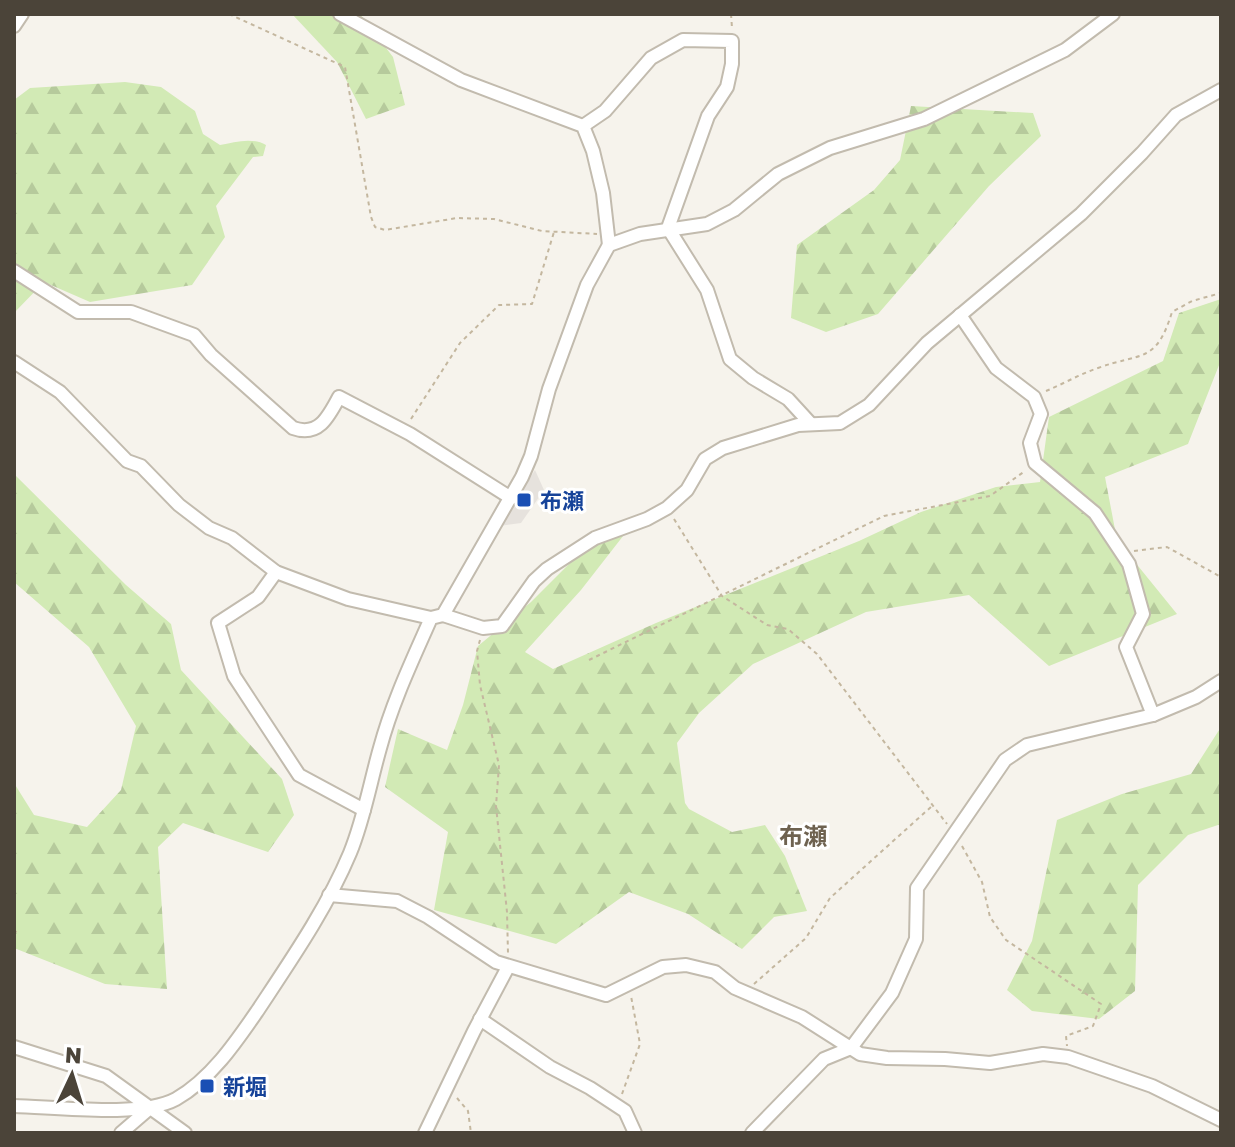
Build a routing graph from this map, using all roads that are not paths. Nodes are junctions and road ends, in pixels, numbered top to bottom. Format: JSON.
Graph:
{"nodes":[{"id":1,"x":22,"y":14,"type":"edge"},
{"id":2,"x":340,"y":14,"type":"edge"},
{"id":3,"x":1113,"y":14,"type":"edge"},
{"id":4,"x":14,"y":26,"type":"edge"},
{"id":5,"x":1221,"y":90,"type":"edge"},
{"id":6,"x":583,"y":126,"type":"junction"},
{"id":7,"x":668,"y":228,"type":"junction"},
{"id":8,"x":608,"y":239,"type":"junction"},
{"id":9,"x":14,"y":271,"type":"edge"},
{"id":10,"x":960,"y":315,"type":"junction"},
{"id":11,"x":14,"y":362,"type":"edge"},
{"id":12,"x":810,"y":423,"type":"junction"},
{"id":13,"x":511,"y":498,"type":"junction"},
{"id":14,"x":276,"y":572,"type":"junction"},
{"id":15,"x":437,"y":617,"type":"junction"},
{"id":16,"x":1221,"y":681,"type":"edge"},
{"id":17,"x":1153,"y":715,"type":"junction"},
{"id":18,"x":364,"y":810,"type":"junction"},
{"id":19,"x":329,"y":895,"type":"junction"},
{"id":20,"x":508,"y":967,"type":"junction"},
{"id":21,"x":480,"y":1019,"type":"junction"},
{"id":22,"x":14,"y":1047,"type":"edge"},
{"id":23,"x":851,"y":1048,"type":"junction"},
{"id":24,"x":14,"y":1106,"type":"edge"},
{"id":25,"x":150,"y":1108,"type":"junction"},
{"id":26,"x":1221,"y":1120,"type":"edge"},
{"id":27,"x":121,"y":1133,"type":"edge"},
{"id":28,"x":185,"y":1133,"type":"edge"},
{"id":29,"x":425,"y":1133,"type":"edge"},
{"id":30,"x":635,"y":1133,"type":"edge"},
{"id":31,"x":752,"y":1133,"type":"edge"}],
"edges":[{"from":1,"to":4,"type":"street"},
{"from":2,"to":6,"type":"street"},
{"from":3,"to":7,"type":"street"},
{"from":5,"to":10,"type":"street"},
{"from":6,"to":7,"type":"street"},
{"from":6,"to":8,"type":"street"},
{"from":7,"to":8,"type":"street"},
{"from":7,"to":12,"type":"street"},
{"from":8,"to":13,"type":"street"},
{"from":9,"to":13,"type":"street"},
{"from":10,"to":12,"type":"street"},
{"from":10,"to":17,"type":"street"},
{"from":11,"to":14,"type":"street"},
{"from":12,"to":15,"type":"street"},
{"from":13,"to":15,"type":"street"},
{"from":14,"to":15,"type":"street"},
{"from":14,"to":18,"type":"street"},
{"from":15,"to":18,"type":"street"},
{"from":16,"to":17,"type":"street"},
{"from":17,"to":23,"type":"street"},
{"from":18,"to":19,"type":"street"},
{"from":19,"to":20,"type":"street"},
{"from":19,"to":25,"type":"street"},
{"from":20,"to":21,"type":"street"},
{"from":20,"to":23,"type":"street"},
{"from":21,"to":29,"type":"street"},
{"from":21,"to":30,"type":"street"},
{"from":22,"to":25,"type":"street"},
{"from":23,"to":26,"type":"street"},
{"from":23,"to":31,"type":"street"},
{"from":24,"to":25,"type":"street"},
{"from":25,"to":27,"type":"street"},
{"from":25,"to":28,"type":"street"}]}
